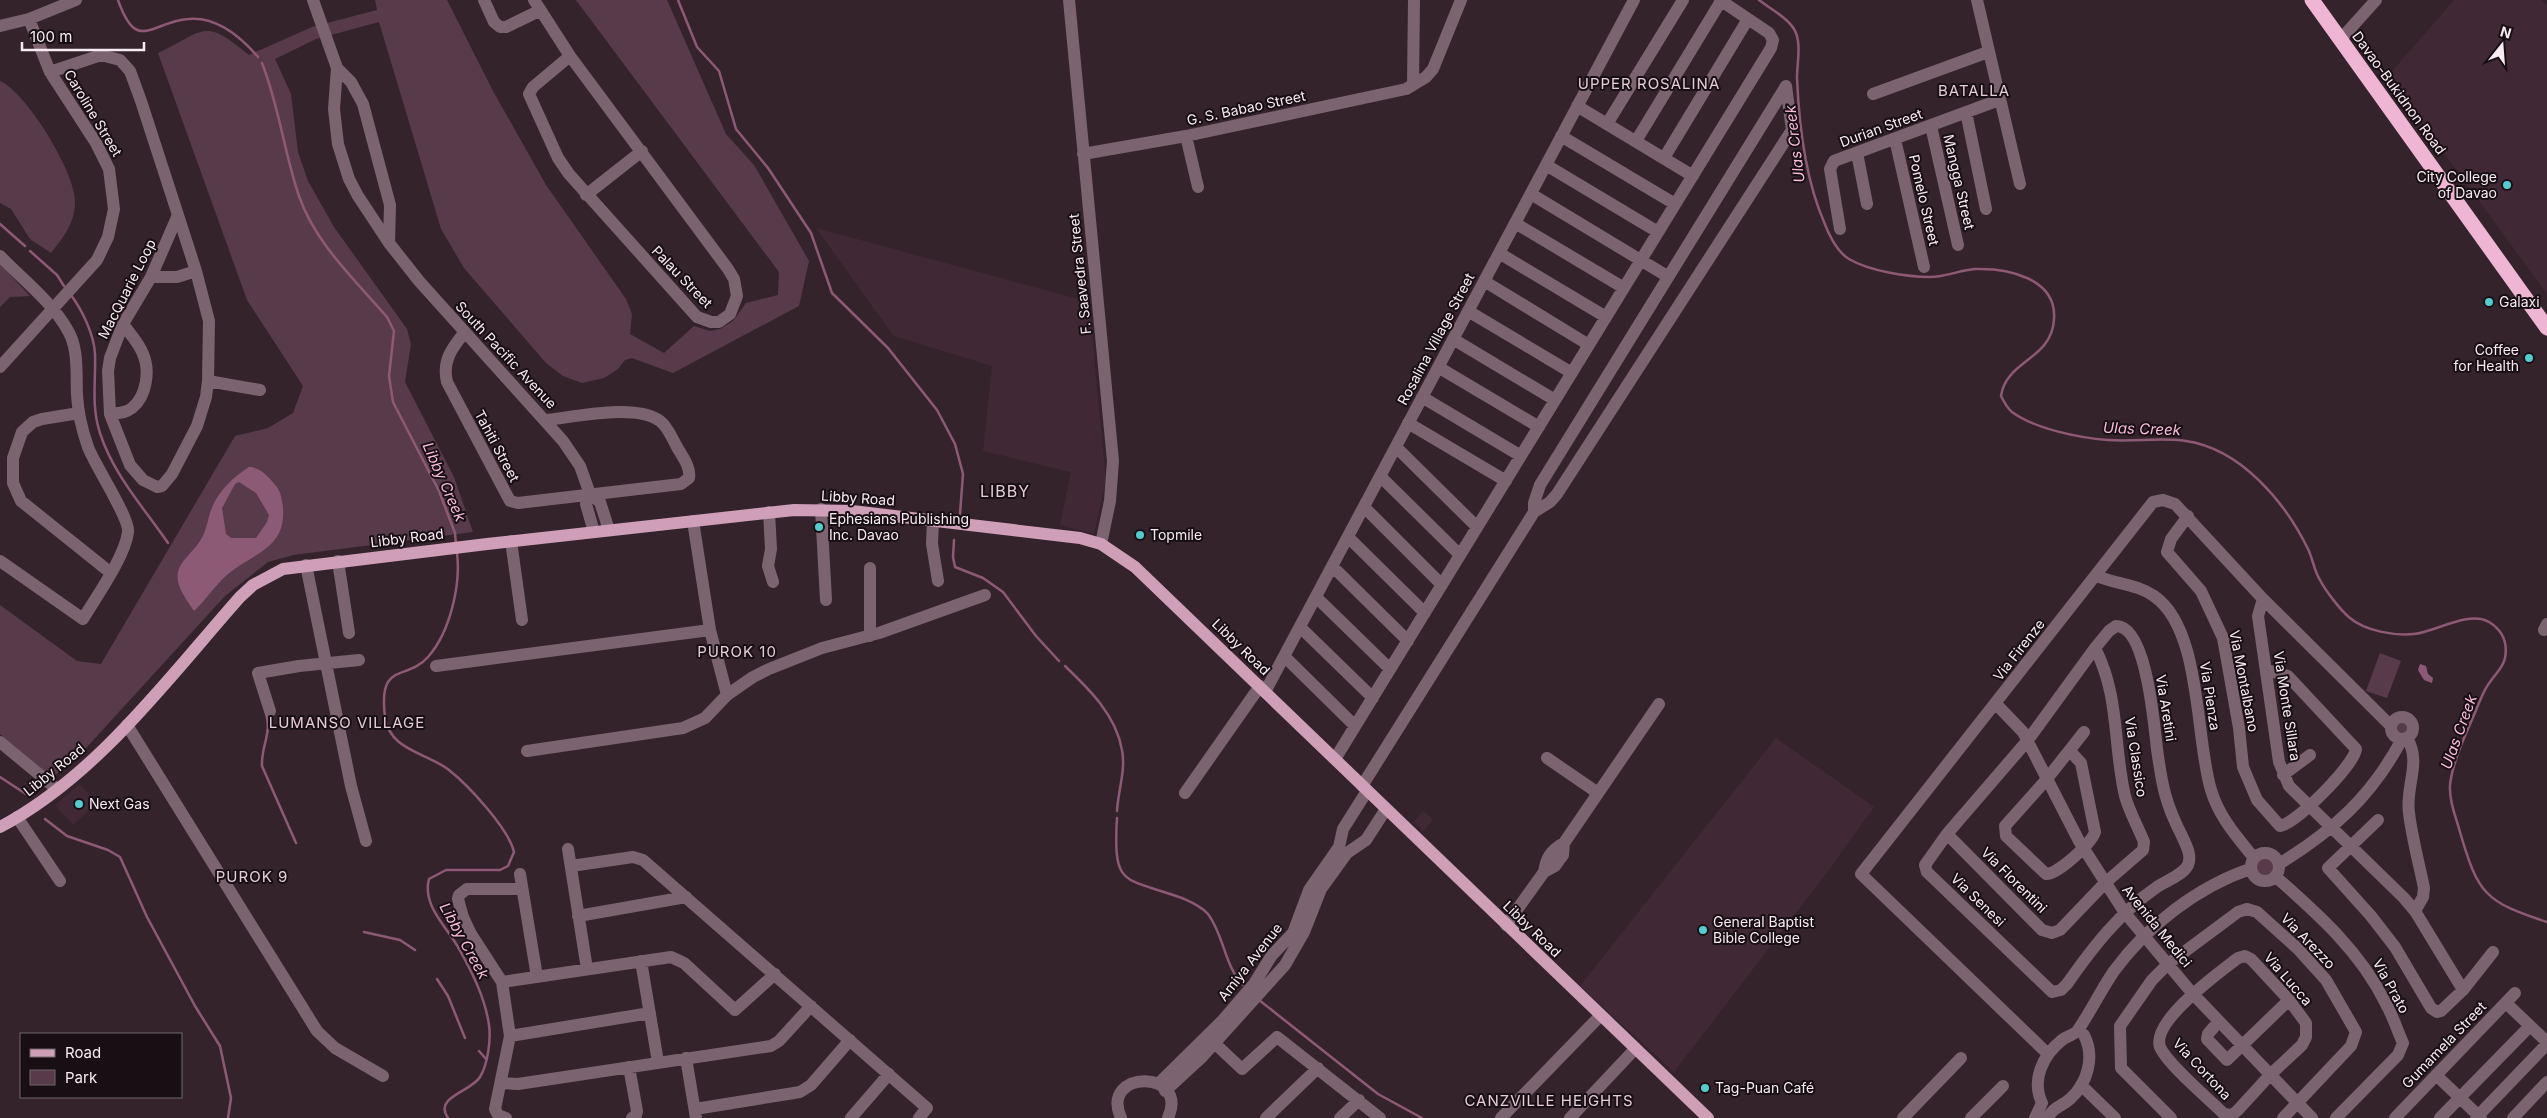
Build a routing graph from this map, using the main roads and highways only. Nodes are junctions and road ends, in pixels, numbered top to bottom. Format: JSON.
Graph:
{"nodes":[{"id":1,"x":2312,"y":0,"type":"edge"},
{"id":2,"x":2547,"y":328,"type":"edge"},
{"id":3,"x":0,"y":827,"type":"edge"},
{"id":4,"x":1708,"y":1118,"type":"edge"}],
"edges":[{"from":1,"to":2,"type":"highway","name":"Davao-Bukidnon Road"},
{"from":3,"to":4,"type":"main road","name":"Libby Road"}]}
